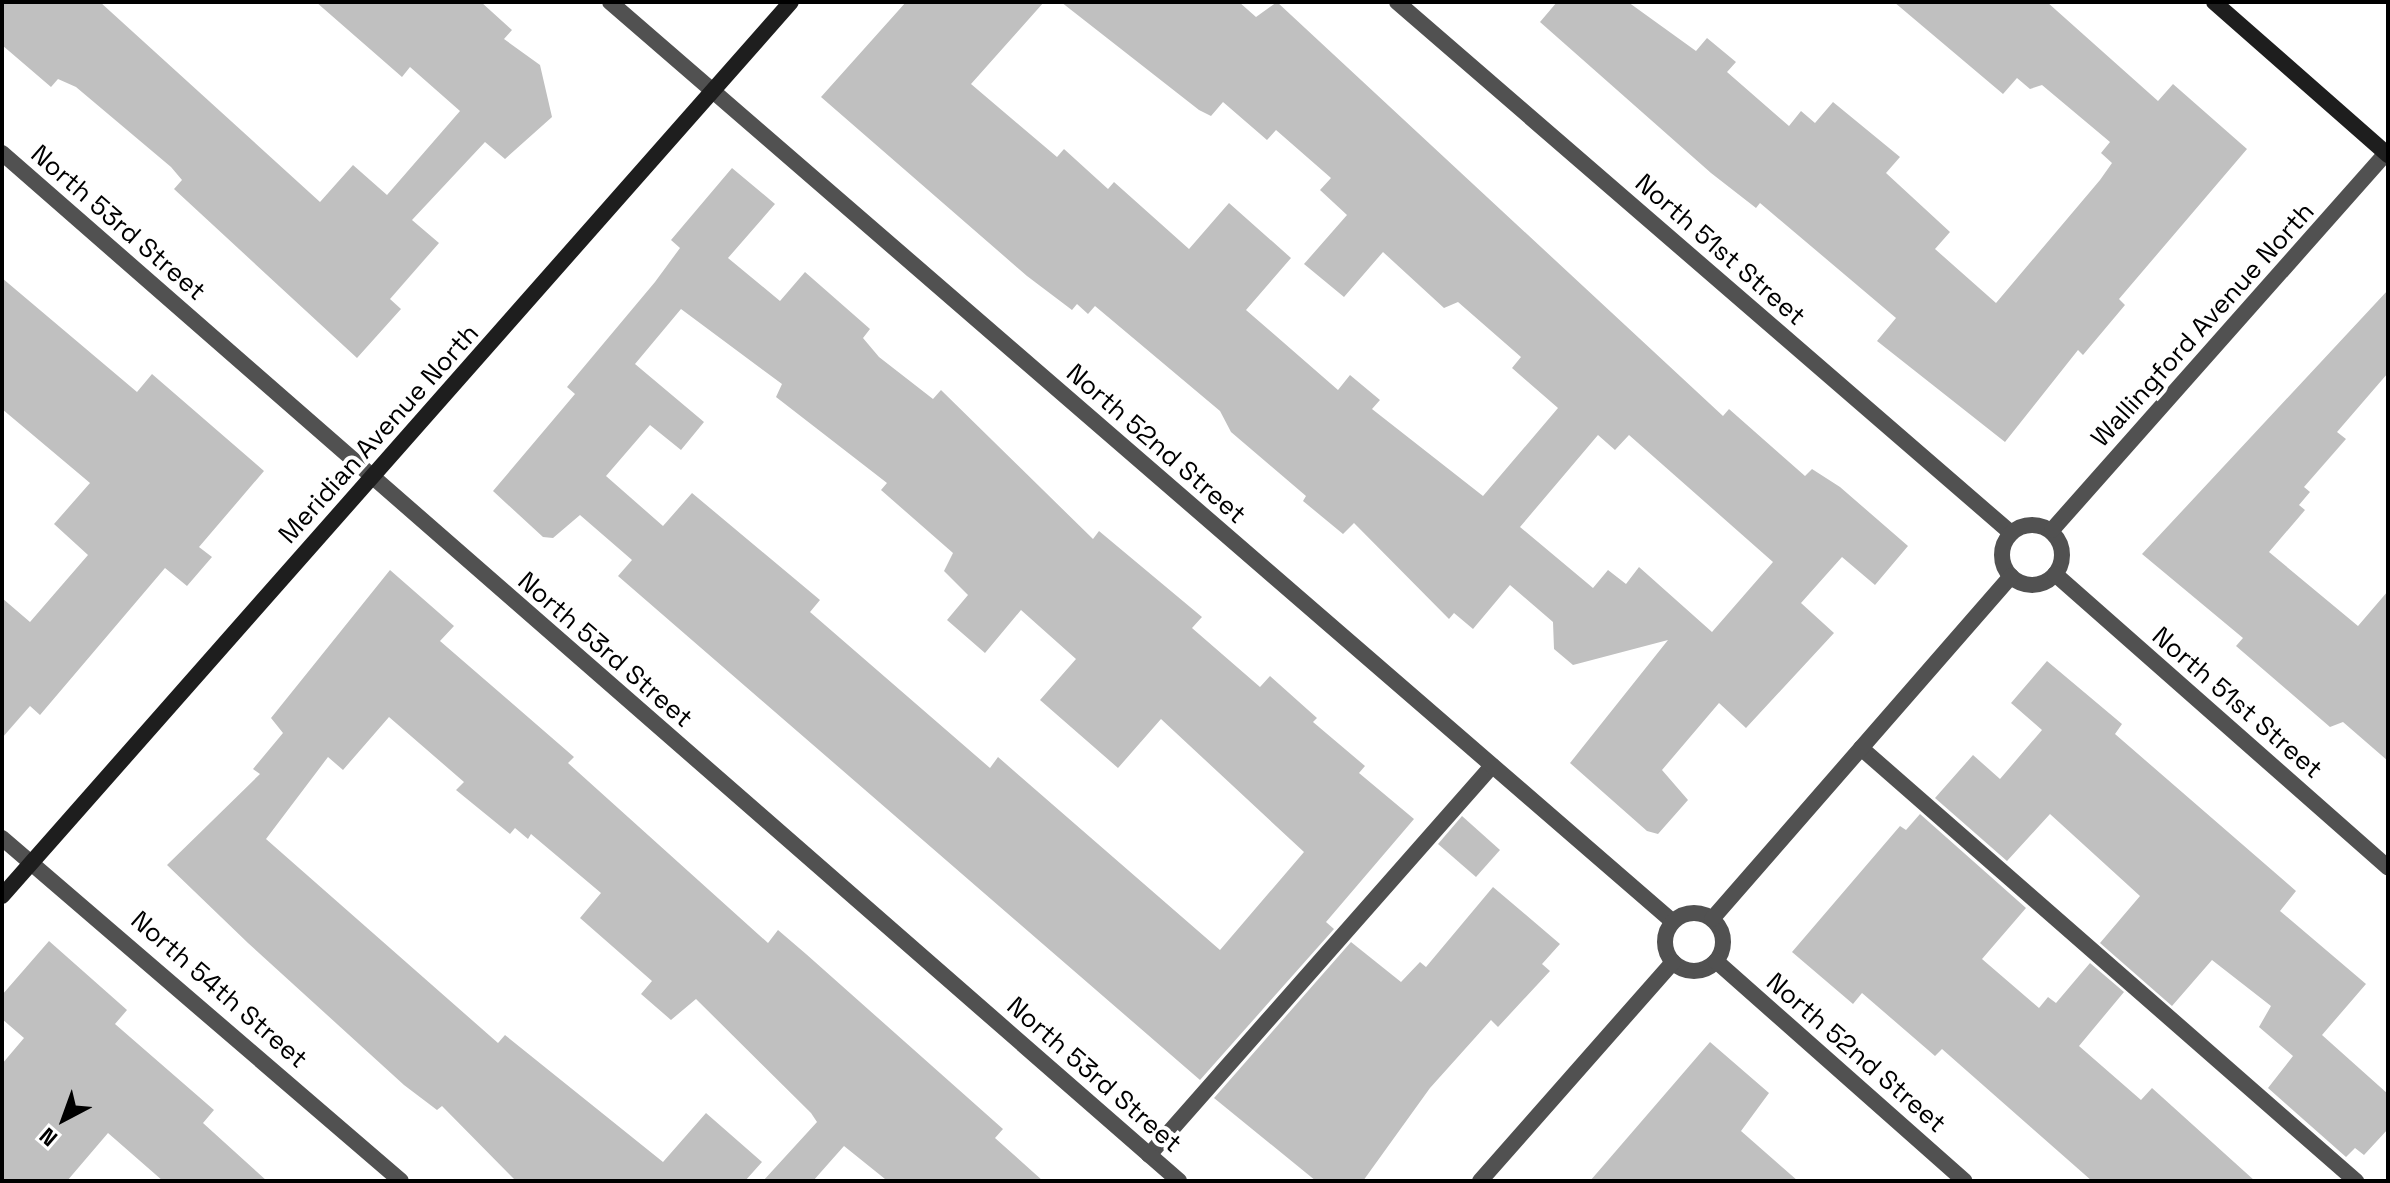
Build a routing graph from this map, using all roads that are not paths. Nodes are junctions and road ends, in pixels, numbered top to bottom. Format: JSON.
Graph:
{"nodes":[{"id":1,"x":610,"y":2,"type":"edge"},
{"id":2,"x":791,"y":2,"type":"edge"},
{"id":3,"x":1397,"y":2,"type":"edge"},
{"id":4,"x":2214,"y":2,"type":"edge"},
{"id":5,"x":711,"y":92,"type":"junction"},
{"id":6,"x":2,"y":153,"type":"edge"},
{"id":7,"x":2387,"y":153,"type":"edge"},
{"id":8,"x":373,"y":479,"type":"junction"},
{"id":9,"x":2052,"y":530,"type":"junction"},
{"id":10,"x":2011,"y":533,"type":"junction"},
{"id":11,"x":2055,"y":574,"type":"junction"},
{"id":12,"x":2011,"y":576,"type":"junction"},
{"id":13,"x":1861,"y":748,"type":"junction"},
{"id":14,"x":1492,"y":766,"type":"junction"},
{"id":15,"x":2,"y":838,"type":"edge"},
{"id":16,"x":32,"y":862,"type":"junction"},
{"id":17,"x":2388,"y":868,"type":"edge"},
{"id":18,"x":2,"y":896,"type":"edge"},
{"id":19,"x":1712,"y":919,"type":"junction"},
{"id":20,"x":1672,"y":921,"type":"junction"},
{"id":21,"x":1716,"y":961,"type":"junction"},
{"id":22,"x":1673,"y":962,"type":"junction"},
{"id":23,"x":1149,"y":1155,"type":"junction"},
{"id":24,"x":401,"y":1181,"type":"edge"},
{"id":25,"x":1179,"y":1181,"type":"edge"},
{"id":26,"x":1480,"y":1181,"type":"edge"},
{"id":27,"x":1965,"y":1181,"type":"edge"},
{"id":28,"x":2356,"y":1181,"type":"edge"}],
"edges":[{"from":1,"to":5,"type":"street","name":"North 52nd Street"},
{"from":2,"to":5,"type":"street","name":"Meridian Avenue North"},
{"from":3,"to":10,"type":"street","name":"North 51st Street"},
{"from":4,"to":7,"type":"street"},
{"from":5,"to":8,"type":"street","name":"Meridian Avenue North"},
{"from":5,"to":14,"type":"street","name":"North 52nd Street"},
{"from":6,"to":8,"type":"street","name":"North 53rd Street"},
{"from":7,"to":9,"type":"street","name":"Wallingford Avenue North"},
{"from":8,"to":16,"type":"street","name":"Meridian Avenue North"},
{"from":8,"to":23,"type":"street","name":"North 53rd Street"},
{"from":9,"to":10,"type":"street"},
{"from":9,"to":11,"type":"street"},
{"from":10,"to":12,"type":"street"},
{"from":11,"to":12,"type":"street"},
{"from":11,"to":17,"type":"street","name":"North 51st Street"},
{"from":12,"to":13,"type":"street"},
{"from":13,"to":19,"type":"street"},
{"from":13,"to":28,"type":"street"},
{"from":14,"to":20,"type":"street","name":"North 52nd Street"},
{"from":14,"to":23,"type":"street"},
{"from":15,"to":16,"type":"street","name":"North 54th Street"},
{"from":16,"to":18,"type":"street","name":"Meridian Avenue North"},
{"from":16,"to":24,"type":"street","name":"North 54th Street"},
{"from":19,"to":20,"type":"street"},
{"from":19,"to":21,"type":"street"},
{"from":20,"to":22,"type":"street"},
{"from":21,"to":22,"type":"street"},
{"from":21,"to":27,"type":"street","name":"North 52nd Street"},
{"from":22,"to":26,"type":"street"},
{"from":23,"to":25,"type":"street","name":"North 53rd Street"}]}
